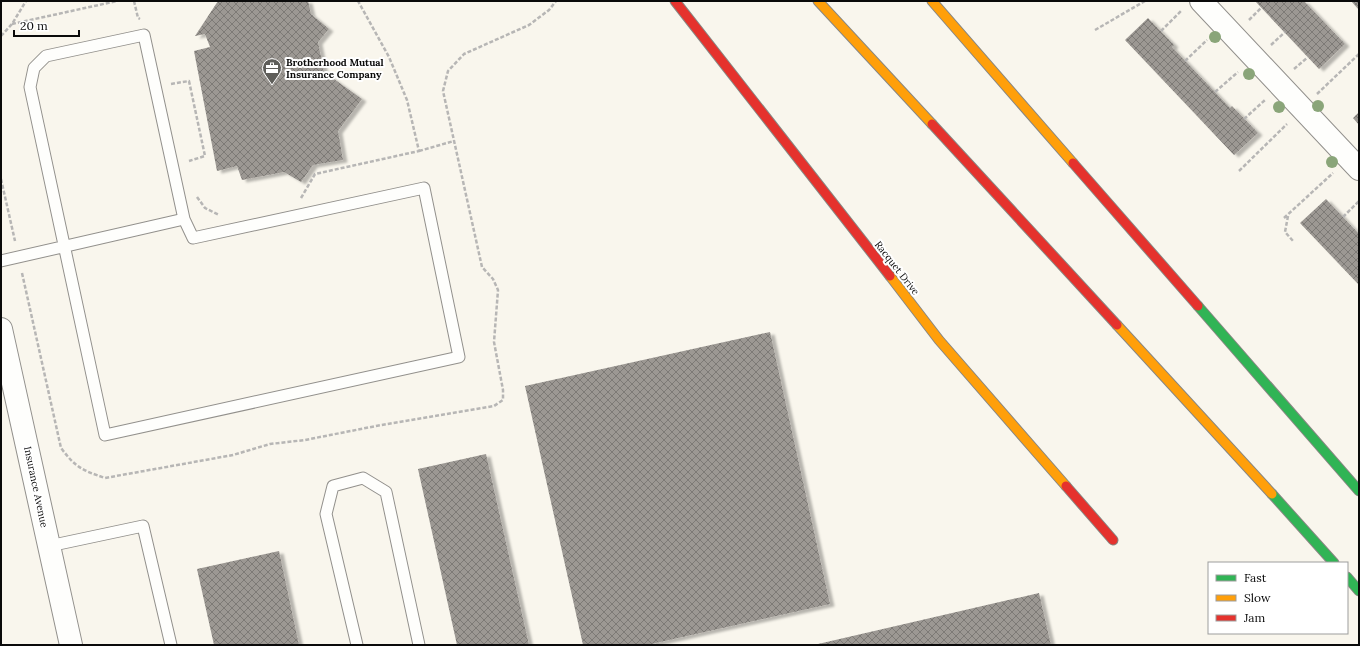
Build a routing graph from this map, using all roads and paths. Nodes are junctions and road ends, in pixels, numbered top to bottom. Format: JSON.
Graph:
{"nodes":[{"id":1,"x":26,"y":1,"type":"edge"},
{"id":2,"x":117,"y":1,"type":"edge"},
{"id":3,"x":134,"y":1,"type":"edge"},
{"id":4,"x":358,"y":1,"type":"edge"},
{"id":5,"x":556,"y":1,"type":"edge"},
{"id":6,"x":675,"y":1,"type":"edge"},
{"id":7,"x":818,"y":1,"type":"edge"},
{"id":8,"x":932,"y":1,"type":"edge"},
{"id":9,"x":1145,"y":1,"type":"edge"},
{"id":10,"x":1192,"y":5,"type":"edge"},
{"id":11,"x":1261,"y":8,"type":"dead end"},
{"id":12,"x":143,"y":21,"type":"dead end"},
{"id":13,"x":1246,"y":23,"type":"dead end"},
{"id":14,"x":12,"y":24,"type":"junction"},
{"id":15,"x":1095,"y":30,"type":"dead end"},
{"id":16,"x":1161,"y":31,"type":"dead end"},
{"id":17,"x":1285,"y":32,"type":"dead end"},
{"id":18,"x":1,"y":36,"type":"edge"},
{"id":19,"x":1209,"y":38,"type":"dead end"},
{"id":20,"x":1269,"y":47,"type":"dead end"},
{"id":21,"x":1359,"y":54,"type":"edge"},
{"id":22,"x":1308,"y":57,"type":"dead end"},
{"id":23,"x":1185,"y":61,"type":"dead end"},
{"id":24,"x":1239,"y":70,"type":"dead end"},
{"id":25,"x":1292,"y":71,"type":"dead end"},
{"id":26,"x":169,"y":78,"type":"dead end"},
{"id":27,"x":1215,"y":92,"type":"dead end"},
{"id":28,"x":1315,"y":95,"type":"dead end"},
{"id":29,"x":1266,"y":98,"type":"dead end"},
{"id":30,"x":1244,"y":119,"type":"dead end"},
{"id":31,"x":1289,"y":122,"type":"dead end"},
{"id":32,"x":454,"y":141,"type":"junction"},
{"id":33,"x":419,"y":151,"type":"junction"},
{"id":34,"x":191,"y":168,"type":"dead end"},
{"id":35,"x":1359,"y":169,"type":"edge"},
{"id":36,"x":1336,"y":170,"type":"dead end"},
{"id":37,"x":1239,"y":171,"type":"dead end"},
{"id":38,"x":1,"y":179,"type":"edge"},
{"id":39,"x":195,"y":190,"type":"dead end"},
{"id":40,"x":294,"y":199,"type":"dead end"},
{"id":41,"x":1359,"y":202,"type":"edge"},
{"id":42,"x":1288,"y":215,"type":"junction"},
{"id":43,"x":221,"y":216,"type":"dead end"},
{"id":44,"x":1343,"y":217,"type":"dead end"},
{"id":45,"x":1284,"y":218,"type":"dead end"},
{"id":46,"x":184,"y":219,"type":"junction"},
{"id":47,"x":1294,"y":242,"type":"dead end"},
{"id":48,"x":64,"y":246,"type":"junction"},
{"id":49,"x":19,"y":257,"type":"junction"},
{"id":50,"x":1,"y":261,"type":"edge"},
{"id":51,"x":1,"y":329,"type":"edge"},
{"id":52,"x":1359,"y":491,"type":"edge"},
{"id":53,"x":1113,"y":540,"type":"dead end"},
{"id":54,"x":49,"y":546,"type":"junction"},
{"id":55,"x":1333,"y":562,"type":"edge"},
{"id":56,"x":1348,"y":578,"type":"edge"},
{"id":57,"x":1359,"y":591,"type":"edge"},
{"id":58,"x":71,"y":645,"type":"edge"},
{"id":59,"x":171,"y":645,"type":"edge"},
{"id":60,"x":357,"y":645,"type":"edge"},
{"id":61,"x":419,"y":645,"type":"edge"}],
"edges":[{"from":1,"to":14,"type":"path"},
{"from":2,"to":14,"type":"path"},
{"from":3,"to":12,"type":"path"},
{"from":4,"to":33,"type":"path"},
{"from":5,"to":32,"type":"path"},
{"from":6,"to":53,"type":"main road","name":"Racquet Drive"},
{"from":7,"to":55,"type":"main road"},
{"from":8,"to":52,"type":"main road"},
{"from":9,"to":15,"type":"path"},
{"from":10,"to":16,"type":"path"},
{"from":10,"to":35,"type":"street"},
{"from":11,"to":13,"type":"path"},
{"from":14,"to":18,"type":"path"},
{"from":17,"to":20,"type":"path"},
{"from":19,"to":23,"type":"path"},
{"from":21,"to":28,"type":"path"},
{"from":22,"to":25,"type":"path"},
{"from":24,"to":27,"type":"path"},
{"from":26,"to":34,"type":"path"},
{"from":29,"to":30,"type":"path"},
{"from":31,"to":37,"type":"path"},
{"from":32,"to":33,"type":"path"},
{"from":32,"to":49,"type":"path"},
{"from":33,"to":40,"type":"path"},
{"from":36,"to":42,"type":"path"},
{"from":38,"to":49,"type":"path"},
{"from":39,"to":43,"type":"path"},
{"from":41,"to":44,"type":"path"},
{"from":42,"to":45,"type":"path"},
{"from":42,"to":47,"type":"path"},
{"from":46,"to":48,"type":"lane"},
{"from":46,"to":48,"type":"lane"},
{"from":46,"to":48,"type":"lane"},
{"from":48,"to":49,"type":"lane"},
{"from":49,"to":50,"type":"lane"},
{"from":51,"to":54,"type":"street","name":"Insurance Avenue"},
{"from":54,"to":58,"type":"street","name":"Insurance Avenue"},
{"from":54,"to":59,"type":"lane"},
{"from":56,"to":57,"type":"main road"},
{"from":60,"to":61,"type":"lane"}]}
